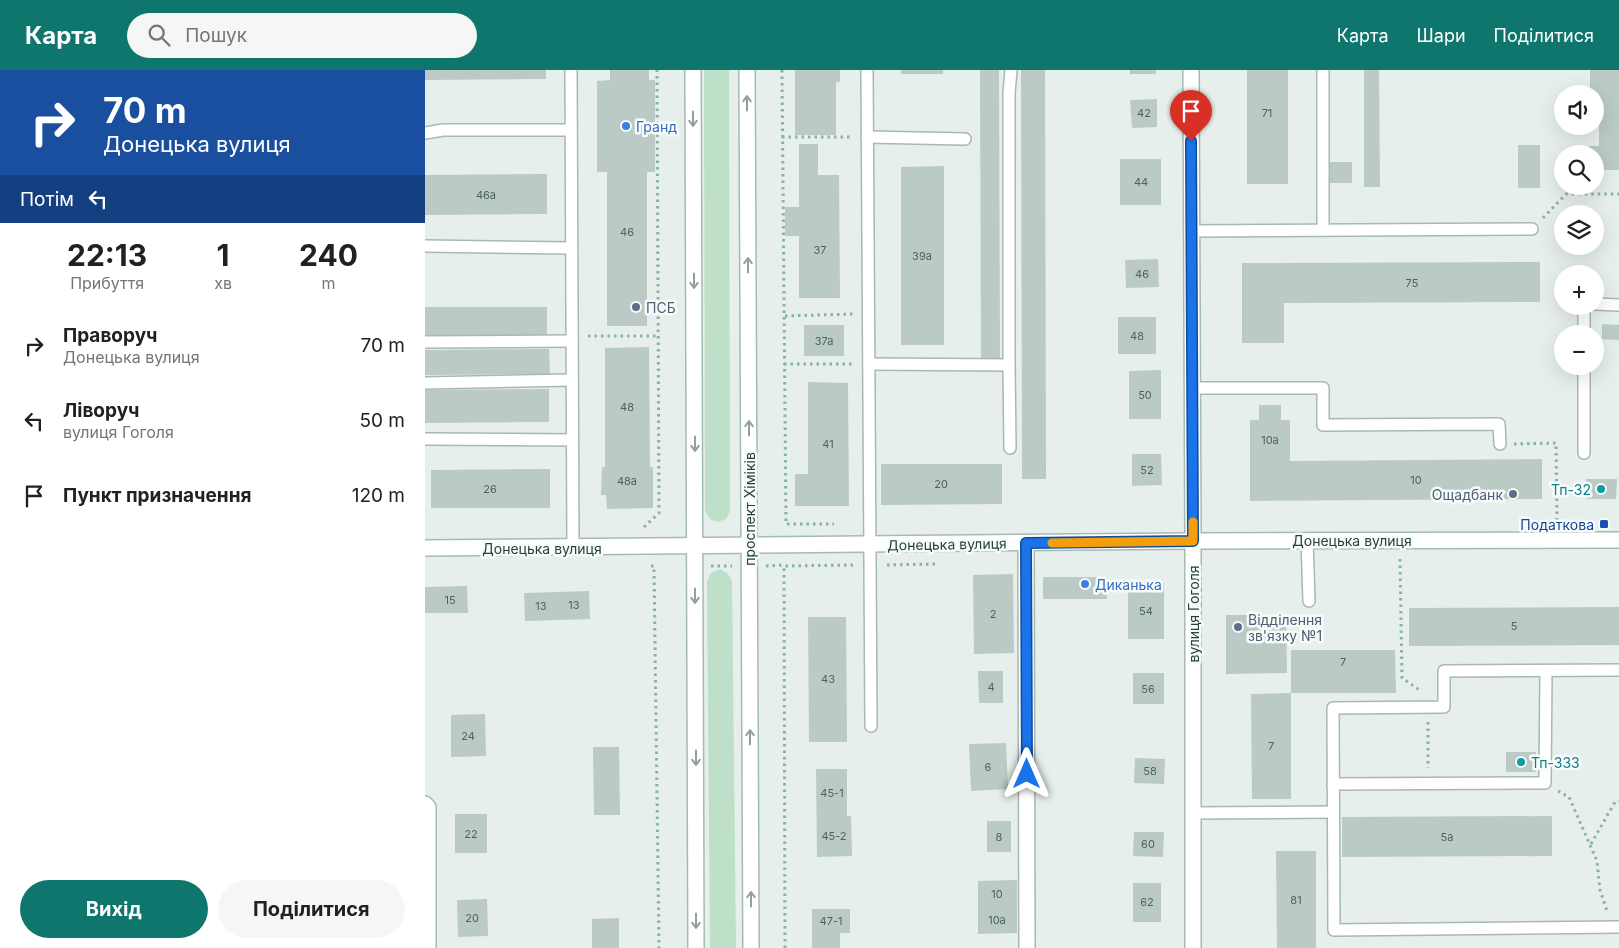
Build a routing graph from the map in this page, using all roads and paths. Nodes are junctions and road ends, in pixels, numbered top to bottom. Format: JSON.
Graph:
{"nodes":[{"id":1,"x":571,"y":70,"type":"edge"},
{"id":2,"x":657,"y":70,"type":"edge"},
{"id":3,"x":693,"y":70,"type":"edge"},
{"id":4,"x":747,"y":70,"type":"edge"},
{"id":5,"x":782,"y":70,"type":"edge"},
{"id":6,"x":867,"y":70,"type":"edge"},
{"id":7,"x":1011,"y":70,"type":"edge"},
{"id":8,"x":1191,"y":70,"type":"edge"},
{"id":9,"x":1323,"y":70,"type":"edge"},
{"id":10,"x":571,"y":130,"type":"junction"},
{"id":11,"x":425,"y":133,"type":"edge"},
{"id":12,"x":782,"y":137,"type":"junction"},
{"id":13,"x":867,"y":137,"type":"junction"},
{"id":14,"x":965,"y":139,"type":"dead end"},
{"id":15,"x":1619,"y":194,"type":"edge"},
{"id":16,"x":1532,"y":229,"type":"joint"},
{"id":17,"x":1191,"y":230,"type":"junction"},
{"id":18,"x":1323,"y":230,"type":"junction"},
{"id":19,"x":425,"y":246,"type":"edge"},
{"id":20,"x":571,"y":248,"type":"junction"},
{"id":21,"x":1604,"y":304,"type":"edge"},
{"id":22,"x":1619,"y":305,"type":"edge"},
{"id":23,"x":868,"y":314,"type":"junction"},
{"id":24,"x":785,"y":316,"type":"junction"},
{"id":25,"x":658,"y":336,"type":"junction"},
{"id":26,"x":572,"y":338,"type":"junction"},
{"id":27,"x":425,"y":342,"type":"edge"},
{"id":28,"x":784,"y":364,"type":"junction"},
{"id":29,"x":869,"y":364,"type":"junction"},
{"id":30,"x":1009,"y":365,"type":"junction"},
{"id":31,"x":1584,"y":375,"type":"edge"},
{"id":32,"x":572,"y":380,"type":"junction"},
{"id":33,"x":425,"y":383,"type":"edge"},
{"id":34,"x":1192,"y":388,"type":"junction"},
{"id":35,"x":425,"y":439,"type":"edge"},
{"id":36,"x":572,"y":440,"type":"junction"},
{"id":37,"x":1500,"y":444,"type":"joint"},
{"id":38,"x":1010,"y":448,"type":"dead end"},
{"id":39,"x":1585,"y":452,"type":"dead end"},
{"id":40,"x":659,"y":513,"type":"dead end"},
{"id":41,"x":1557,"y":522,"type":"dead end"},
{"id":42,"x":869,"y":524,"type":"junction"},
{"id":43,"x":1307,"y":540,"type":"junction"},
{"id":44,"x":1619,"y":540,"type":"edge"},
{"id":45,"x":1193,"y":541,"type":"junction"},
{"id":46,"x":1026,"y":543,"type":"junction"},
{"id":47,"x":870,"y":545,"type":"junction"},
{"id":48,"x":749,"y":546,"type":"junction"},
{"id":49,"x":695,"y":547,"type":"junction"},
{"id":50,"x":425,"y":548,"type":"edge"},
{"id":51,"x":573,"y":548,"type":"junction"},
{"id":52,"x":1400,"y":559,"type":"dead end"},
{"id":53,"x":939,"y":564,"type":"dead end"},
{"id":54,"x":870,"y":565,"type":"junction"},
{"id":55,"x":644,"y":566,"type":"dead end"},
{"id":56,"x":1309,"y":601,"type":"dead end"},
{"id":57,"x":1546,"y":670,"type":"junction"},
{"id":58,"x":1619,"y":670,"type":"edge"},
{"id":59,"x":1428,"y":707,"type":"junction"},
{"id":60,"x":1444,"y":707,"type":"junction"},
{"id":61,"x":871,"y":726,"type":"dead end"},
{"id":62,"x":1545,"y":783,"type":"junction"},
{"id":63,"x":1333,"y":784,"type":"junction"},
{"id":64,"x":1429,"y":784,"type":"junction"},
{"id":65,"x":1619,"y":801,"type":"edge"},
{"id":66,"x":425,"y":804,"type":"edge"},
{"id":67,"x":1333,"y":812,"type":"junction"},
{"id":68,"x":1193,"y":813,"type":"junction"},
{"id":69,"x":1590,"y":845,"type":"junction"},
{"id":70,"x":1616,"y":927,"type":"edge"},
{"id":71,"x":428,"y":948,"type":"edge"},
{"id":72,"x":659,"y":948,"type":"edge"},
{"id":73,"x":696,"y":948,"type":"edge"},
{"id":74,"x":751,"y":948,"type":"edge"},
{"id":75,"x":785,"y":948,"type":"edge"},
{"id":76,"x":1027,"y":948,"type":"edge"},
{"id":77,"x":1193,"y":948,"type":"edge"}],
"edges":[{"from":1,"to":10,"type":"lane"},
{"from":2,"to":25,"type":"path"},
{"from":3,"to":49,"type":"street","one_way":true},
{"from":48,"to":4,"type":"street","name":"проспект Хіміків","one_way":true},
{"from":5,"to":12,"type":"path"},
{"from":6,"to":13,"type":"lane"},
{"from":7,"to":30,"type":"lane"},
{"from":8,"to":17,"type":"street","name":"вулиця Гоголя"},
{"from":9,"to":18,"type":"lane"},
{"from":10,"to":11,"type":"lane"},
{"from":10,"to":20,"type":"lane"},
{"from":12,"to":13,"type":"path"},
{"from":12,"to":24,"type":"path"},
{"from":13,"to":14,"type":"lane"},
{"from":13,"to":23,"type":"lane"},
{"from":15,"to":16,"type":"path"},
{"from":16,"to":18,"type":"lane"},
{"from":17,"to":18,"type":"lane"},
{"from":17,"to":34,"type":"street","name":"вулиця Гоголя"},
{"from":19,"to":20,"type":"lane"},
{"from":20,"to":26,"type":"lane"},
{"from":21,"to":22,"type":"lane"},
{"from":23,"to":24,"type":"path"},
{"from":23,"to":29,"type":"lane"},
{"from":24,"to":28,"type":"path"},
{"from":25,"to":26,"type":"path"},
{"from":25,"to":40,"type":"path"},
{"from":26,"to":27,"type":"lane"},
{"from":26,"to":32,"type":"lane"},
{"from":28,"to":29,"type":"path"},
{"from":28,"to":42,"type":"path"},
{"from":29,"to":30,"type":"lane"},
{"from":29,"to":42,"type":"lane"},
{"from":30,"to":38,"type":"lane"},
{"from":31,"to":39,"type":"lane"},
{"from":32,"to":33,"type":"lane"},
{"from":32,"to":36,"type":"lane"},
{"from":34,"to":37,"type":"lane"},
{"from":34,"to":45,"type":"street","name":"вулиця Гоголя"},
{"from":35,"to":36,"type":"lane"},
{"from":36,"to":51,"type":"lane"},
{"from":37,"to":41,"type":"path"},
{"from":42,"to":47,"type":"lane"},
{"from":43,"to":44,"type":"street","name":"Донецька вулиця"},
{"from":43,"to":45,"type":"street","name":"Донецька вулиця"},
{"from":43,"to":56,"type":"lane"},
{"from":45,"to":46,"type":"street","name":"Донецька вулиця"},
{"from":45,"to":68,"type":"street","name":"вулиця Гоголя"},
{"from":46,"to":47,"type":"street","name":"Донецька вулиця"},
{"from":46,"to":76,"type":"street"},
{"from":47,"to":48,"type":"street","name":"Донецька вулиця"},
{"from":47,"to":54,"type":"lane"},
{"from":48,"to":49,"type":"street","name":"Донецька вулиця"},
{"from":74,"to":48,"type":"street","name":"проспект Хіміків","one_way":true},
{"from":49,"to":51,"type":"street","name":"Донецька вулиця"},
{"from":49,"to":73,"type":"street","one_way":true},
{"from":50,"to":51,"type":"street","name":"Донецька вулиця"},
{"from":52,"to":60,"type":"path"},
{"from":53,"to":54,"type":"path"},
{"from":54,"to":61,"type":"lane"},
{"from":54,"to":75,"type":"path"},
{"from":55,"to":72,"type":"path"},
{"from":57,"to":58,"type":"lane"},
{"from":57,"to":60,"type":"lane"},
{"from":57,"to":62,"type":"lane"},
{"from":59,"to":60,"type":"lane"},
{"from":59,"to":63,"type":"lane"},
{"from":59,"to":64,"type":"path"},
{"from":62,"to":64,"type":"lane"},
{"from":62,"to":69,"type":"path"},
{"from":63,"to":64,"type":"lane"},
{"from":63,"to":67,"type":"lane"},
{"from":65,"to":69,"type":"path"},
{"from":66,"to":71,"type":"street"},
{"from":67,"to":68,"type":"lane"},
{"from":67,"to":70,"type":"lane"},
{"from":68,"to":77,"type":"street","name":"вулиця Гоголя"},
{"from":69,"to":70,"type":"path"}]}
